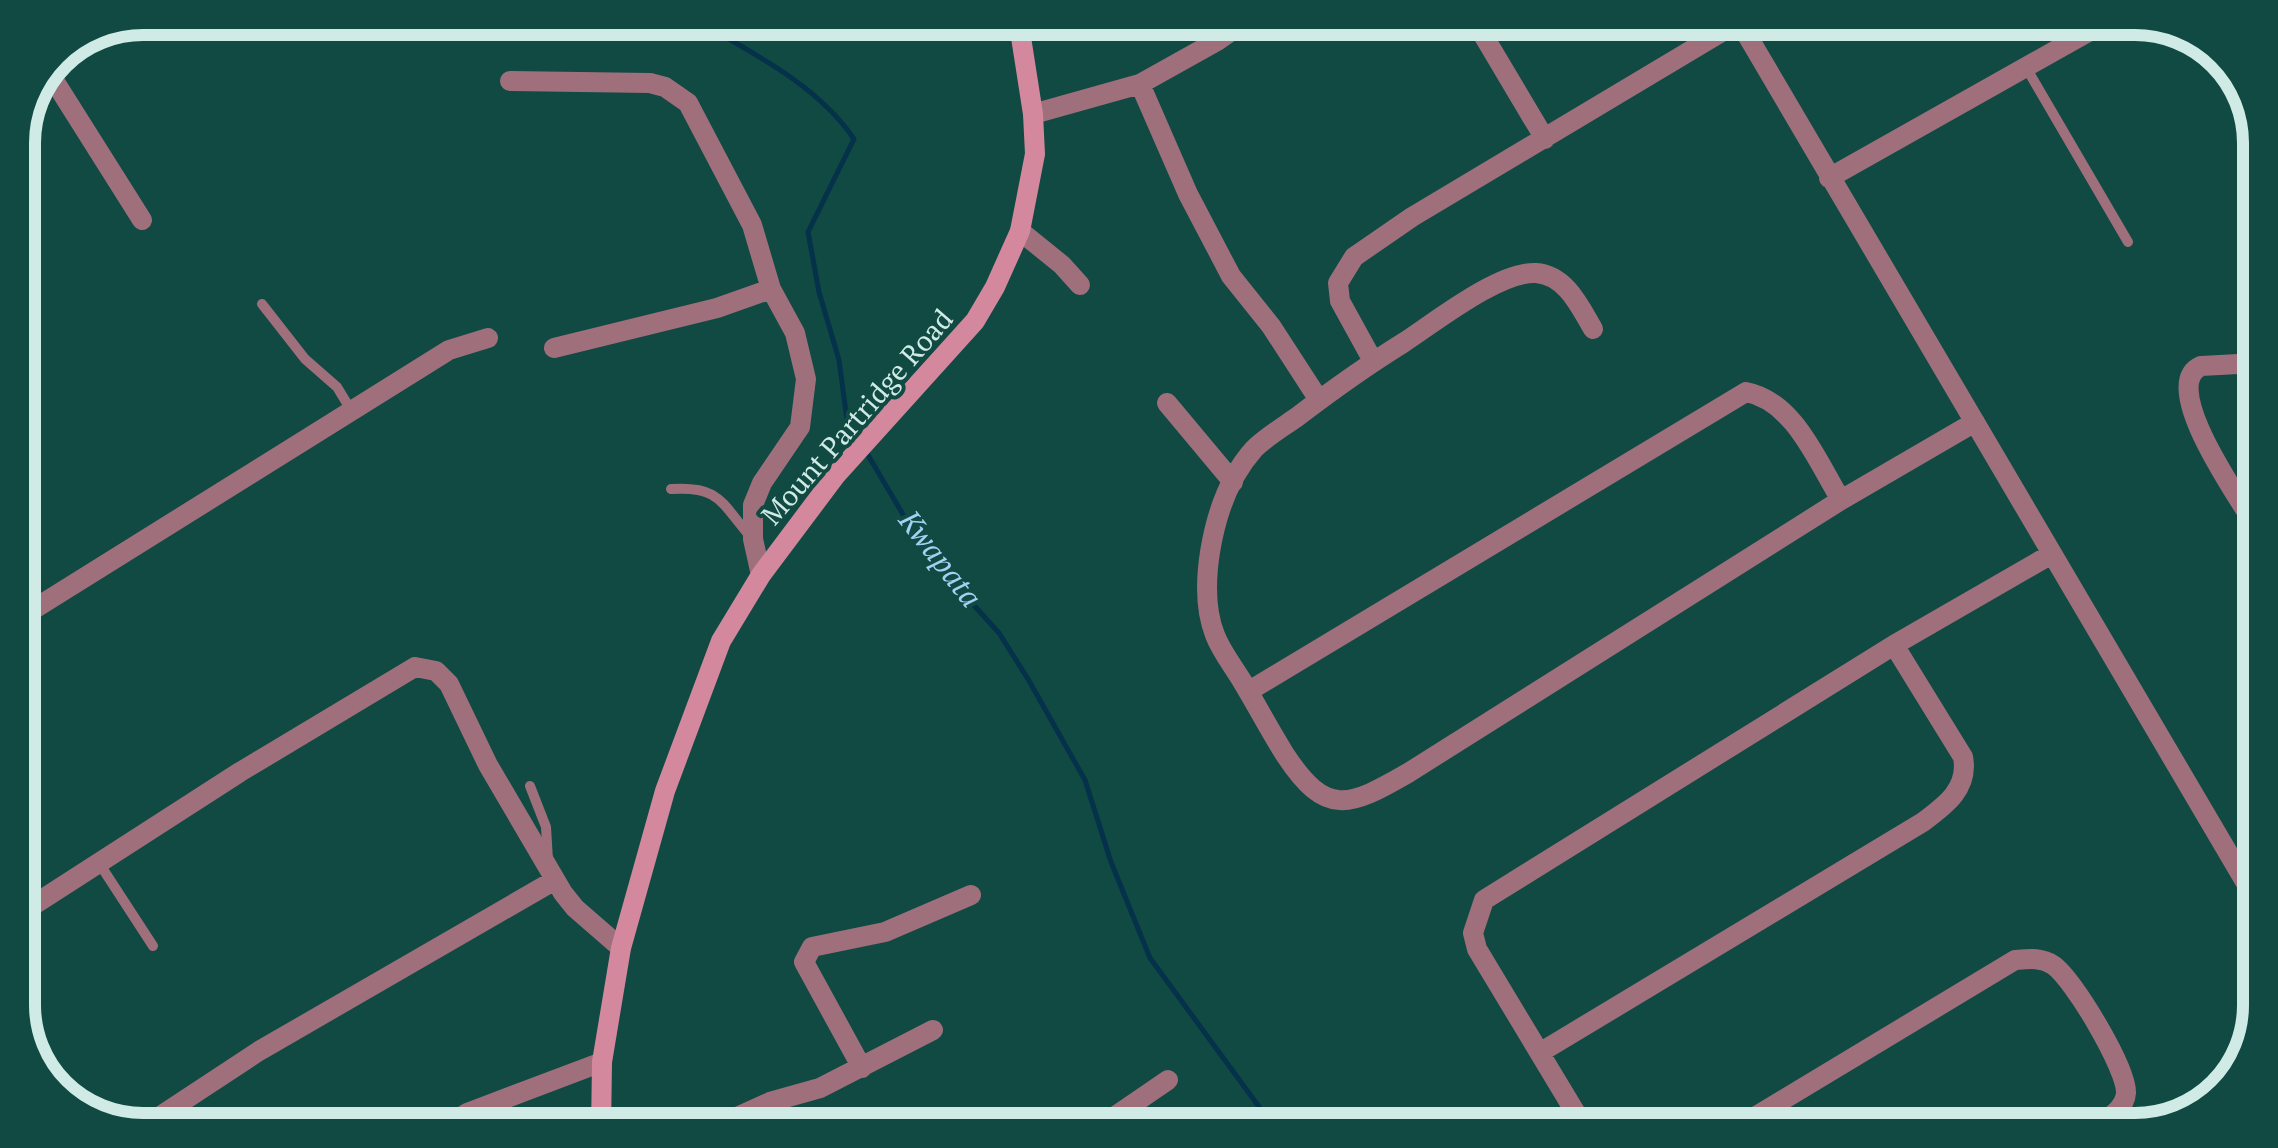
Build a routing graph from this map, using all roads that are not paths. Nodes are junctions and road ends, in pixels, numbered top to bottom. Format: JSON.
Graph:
{"nodes":[{"id":1,"x":1021,"y":35,"type":"edge"},
{"id":2,"x":1226,"y":35,"type":"edge"},
{"id":3,"x":1483,"y":35,"type":"edge"},
{"id":4,"x":1714,"y":35,"type":"edge"},
{"id":5,"x":1747,"y":35,"type":"edge"},
{"id":6,"x":2084,"y":35,"type":"edge"},
{"id":7,"x":2027,"y":69,"type":"junction"},
{"id":8,"x":54,"y":81,"type":"edge"},
{"id":9,"x":510,"y":82,"type":"dead end"},
{"id":10,"x":1140,"y":84,"type":"junction"},
{"id":11,"x":1033,"y":114,"type":"junction"},
{"id":12,"x":1545,"y":140,"type":"junction"},
{"id":13,"x":1829,"y":178,"type":"junction"},
{"id":14,"x":142,"y":220,"type":"dead end"},
{"id":15,"x":1020,"y":231,"type":"junction"},
{"id":16,"x":2128,"y":242,"type":"dead end"},
{"id":17,"x":1080,"y":286,"type":"dead end"},
{"id":18,"x":771,"y":289,"type":"junction"},
{"id":19,"x":262,"y":304,"type":"dead end"},
{"id":20,"x":1593,"y":329,"type":"dead end"},
{"id":21,"x":488,"y":338,"type":"dead end"},
{"id":22,"x":554,"y":348,"type":"dead end"},
{"id":23,"x":1373,"y":361,"type":"junction"},
{"id":24,"x":2243,"y":364,"type":"edge"},
{"id":25,"x":1319,"y":400,"type":"junction"},
{"id":26,"x":1166,"y":403,"type":"dead end"},
{"id":27,"x":352,"y":410,"type":"junction"},
{"id":28,"x":1975,"y":422,"type":"junction"},
{"id":29,"x":1232,"y":482,"type":"junction"},
{"id":30,"x":670,"y":489,"type":"dead end"},
{"id":31,"x":1841,"y":500,"type":"junction"},
{"id":32,"x":2243,"y":505,"type":"edge"},
{"id":33,"x":753,"y":540,"type":"junction"},
{"id":34,"x":2050,"y":555,"type":"junction"},
{"id":35,"x":760,"y":574,"type":"junction"},
{"id":36,"x":35,"y":608,"type":"edge"},
{"id":37,"x":1894,"y":645,"type":"junction"},
{"id":38,"x":1248,"y":691,"type":"junction"},
{"id":39,"x":530,"y":786,"type":"dead end"},
{"id":40,"x":99,"y":862,"type":"junction"},
{"id":41,"x":552,"y":873,"type":"junction"},
{"id":42,"x":2243,"y":878,"type":"edge"},
{"id":43,"x":970,"y":895,"type":"dead end"},
{"id":44,"x":35,"y":904,"type":"edge"},
{"id":45,"x":154,"y":946,"type":"dead end"},
{"id":46,"x":621,"y":948,"type":"junction"},
{"id":47,"x":933,"y":1030,"type":"dead end"},
{"id":48,"x":1541,"y":1052,"type":"junction"},
{"id":49,"x":602,"y":1062,"type":"junction"},
{"id":50,"x":862,"y":1068,"type":"junction"},
{"id":51,"x":1168,"y":1080,"type":"dead end"},
{"id":52,"x":165,"y":1113,"type":"edge"},
{"id":53,"x":467,"y":1113,"type":"edge"},
{"id":54,"x":601,"y":1113,"type":"edge"},
{"id":55,"x":746,"y":1113,"type":"edge"},
{"id":56,"x":1120,"y":1113,"type":"edge"},
{"id":57,"x":1576,"y":1113,"type":"edge"},
{"id":58,"x":1761,"y":1113,"type":"edge"},
{"id":59,"x":2111,"y":1113,"type":"edge"}],
"edges":[{"from":1,"to":11,"type":"street","name":"Mount Partridge Road"},
{"from":2,"to":10,"type":"street"},
{"from":3,"to":12,"type":"street"},
{"from":4,"to":12,"type":"street"},
{"from":5,"to":13,"type":"street"},
{"from":6,"to":7,"type":"street"},
{"from":7,"to":13,"type":"street"},
{"from":7,"to":16,"type":"lane"},
{"from":8,"to":14,"type":"street"},
{"from":9,"to":18,"type":"street"},
{"from":10,"to":11,"type":"street"},
{"from":10,"to":25,"type":"street"},
{"from":11,"to":15,"type":"street","name":"Mount Partridge Road"},
{"from":12,"to":23,"type":"street"},
{"from":13,"to":28,"type":"street"},
{"from":15,"to":17,"type":"street"},
{"from":15,"to":35,"type":"street","name":"Mount Partridge Road"},
{"from":18,"to":22,"type":"street"},
{"from":18,"to":33,"type":"street"},
{"from":19,"to":27,"type":"lane"},
{"from":20,"to":23,"type":"street"},
{"from":21,"to":27,"type":"street"},
{"from":23,"to":25,"type":"street"},
{"from":24,"to":32,"type":"street"},
{"from":25,"to":29,"type":"street"},
{"from":26,"to":29,"type":"street"},
{"from":27,"to":36,"type":"street"},
{"from":28,"to":31,"type":"street"},
{"from":28,"to":34,"type":"street"},
{"from":29,"to":38,"type":"street"},
{"from":30,"to":33,"type":"lane"},
{"from":31,"to":38,"type":"street"},
{"from":31,"to":38,"type":"street"},
{"from":33,"to":35,"type":"street"},
{"from":34,"to":37,"type":"street"},
{"from":34,"to":42,"type":"street"},
{"from":35,"to":46,"type":"street","name":"Mount Partridge Road"},
{"from":37,"to":48,"type":"street"},
{"from":37,"to":48,"type":"street"},
{"from":39,"to":41,"type":"lane"},
{"from":40,"to":41,"type":"street"},
{"from":40,"to":44,"type":"street"},
{"from":40,"to":45,"type":"lane"},
{"from":41,"to":46,"type":"street"},
{"from":41,"to":52,"type":"street"},
{"from":43,"to":50,"type":"street"},
{"from":46,"to":49,"type":"street","name":"Mount Partridge Road"},
{"from":47,"to":50,"type":"street"},
{"from":48,"to":57,"type":"street"},
{"from":49,"to":53,"type":"street"},
{"from":49,"to":54,"type":"street","name":"Mount Partridge Road"},
{"from":50,"to":55,"type":"street"},
{"from":51,"to":56,"type":"street"},
{"from":58,"to":59,"type":"street"}]}
